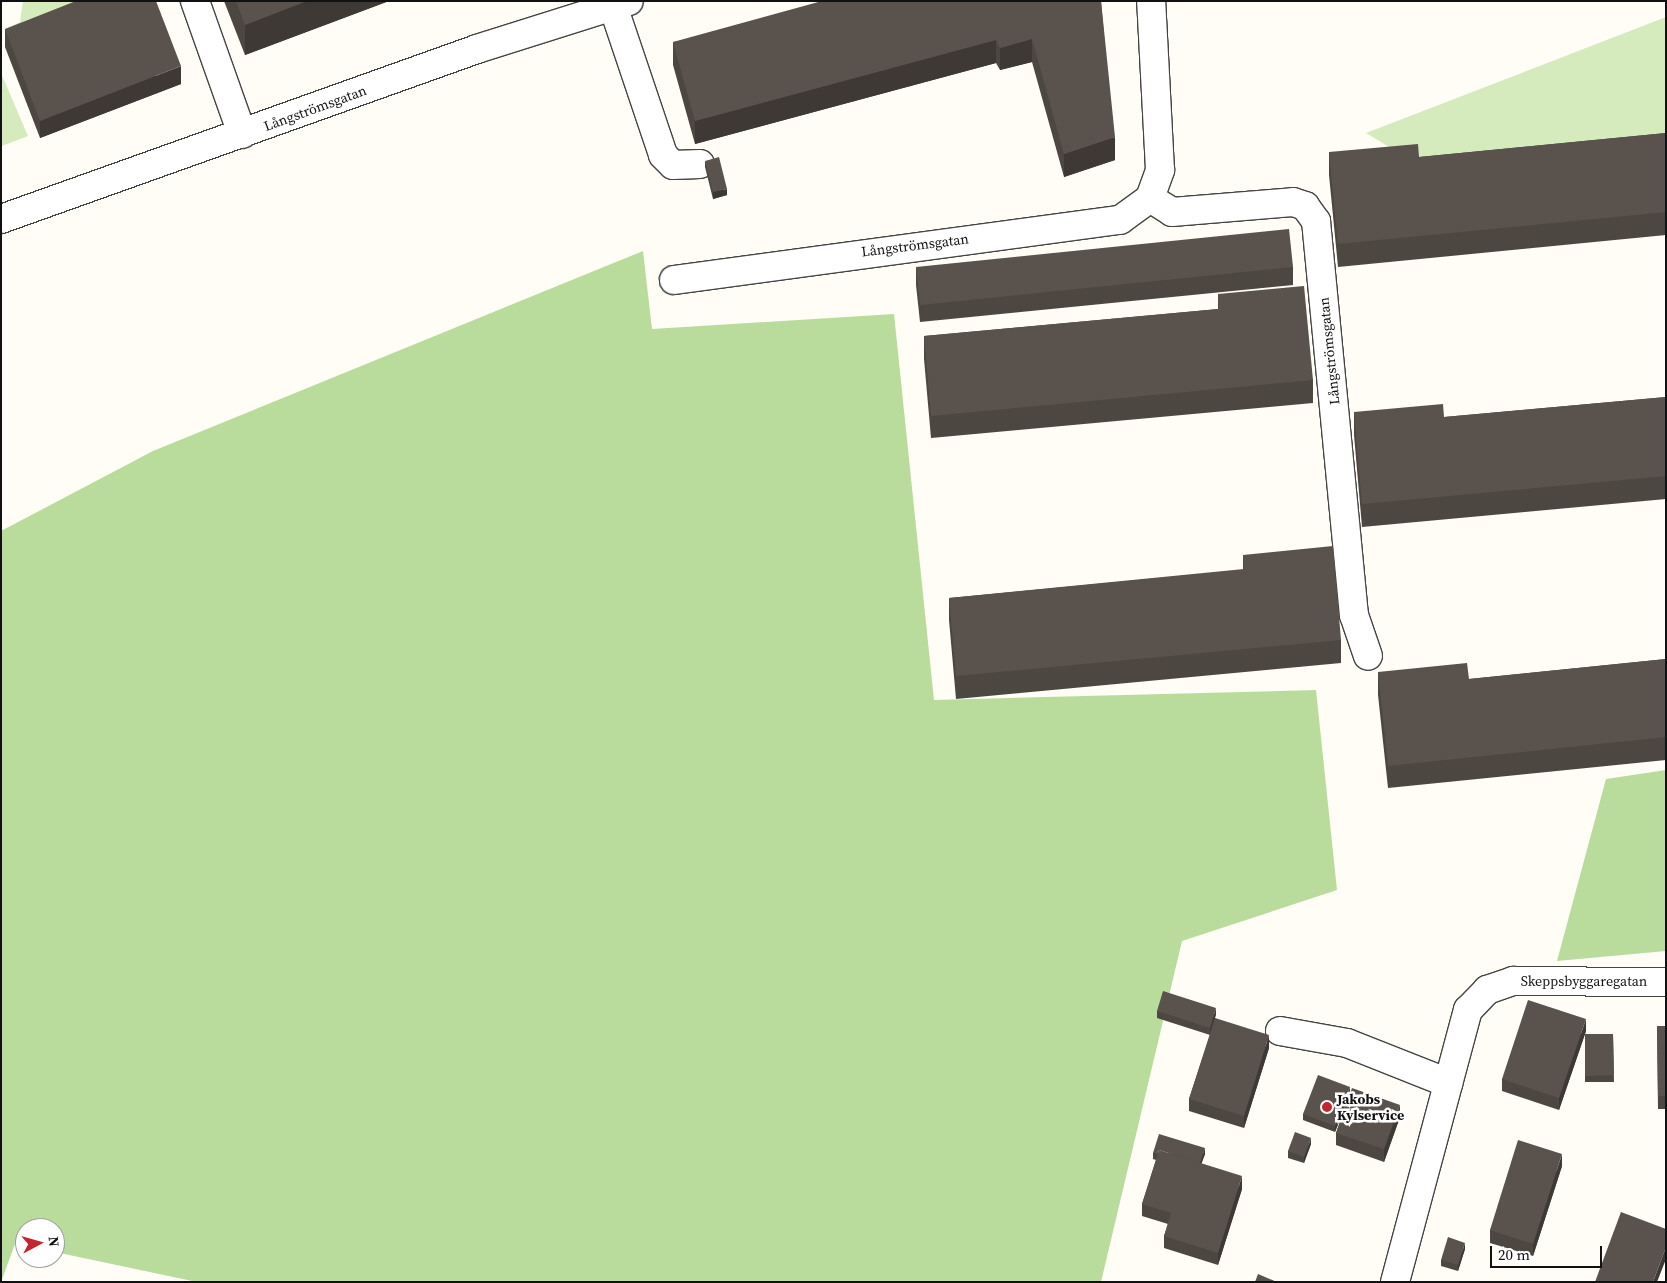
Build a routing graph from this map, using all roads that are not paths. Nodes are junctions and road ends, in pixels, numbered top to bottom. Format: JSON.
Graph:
{"nodes":[{"id":1,"x":195,"y":1,"type":"edge"},
{"id":2,"x":1151,"y":1,"type":"edge"},
{"id":3,"x":621,"y":4,"type":"edge"},
{"id":4,"x":242,"y":134,"type":"junction"},
{"id":5,"x":700,"y":164,"type":"dead end"},
{"id":6,"x":1150,"y":198,"type":"junction"},
{"id":7,"x":1,"y":219,"type":"edge"},
{"id":8,"x":674,"y":280,"type":"dead end"},
{"id":9,"x":1368,"y":656,"type":"dead end"},
{"id":10,"x":1666,"y":982,"type":"edge"},
{"id":11,"x":1280,"y":1031,"type":"dead end"},
{"id":12,"x":1448,"y":1083,"type":"junction"},
{"id":13,"x":1395,"y":1282,"type":"edge"}],
"edges":[{"from":1,"to":4,"type":"street"},
{"from":2,"to":6,"type":"street"},
{"from":3,"to":4,"type":"street","name":"Långströmsgatan"},
{"from":3,"to":5,"type":"street"},
{"from":4,"to":7,"type":"street","name":"Långströmsgatan"},
{"from":6,"to":8,"type":"street","name":"Långströmsgatan"},
{"from":6,"to":9,"type":"street","name":"Långströmsgatan"},
{"from":10,"to":12,"type":"street","name":"Skeppsbyggaregatan"},
{"from":11,"to":12,"type":"street"},
{"from":12,"to":13,"type":"street","name":"Skeppsbyggaregatan"}]}
